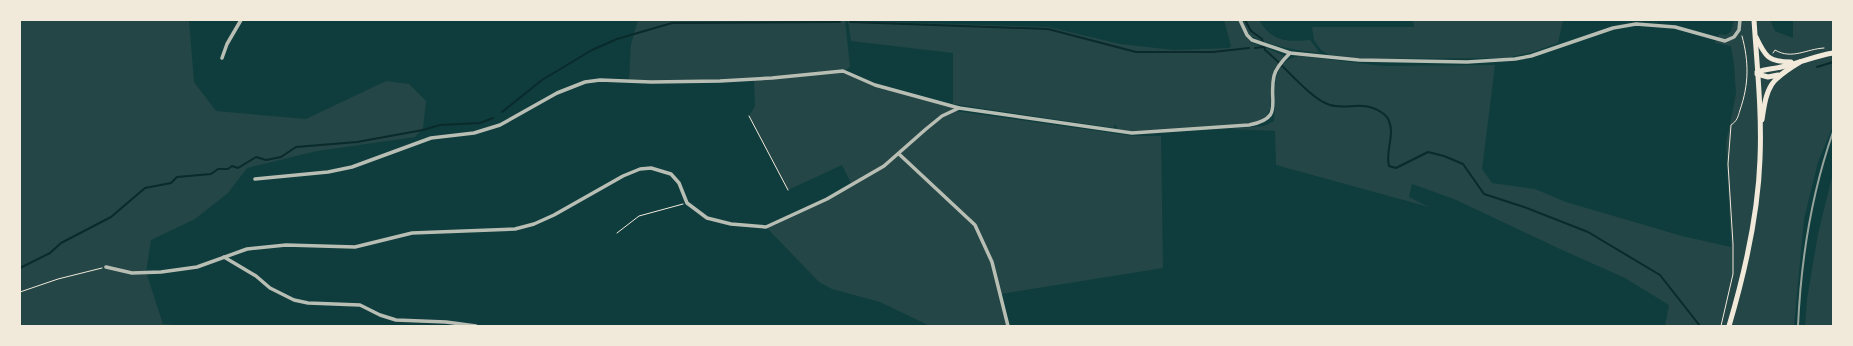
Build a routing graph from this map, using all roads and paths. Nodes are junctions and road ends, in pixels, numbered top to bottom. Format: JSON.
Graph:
{"nodes":[{"id":1,"x":241,"y":20,"type":"edge"},
{"id":2,"x":1240,"y":20,"type":"edge"},
{"id":3,"x":1740,"y":20,"type":"edge"},
{"id":4,"x":1754,"y":20,"type":"edge"},
{"id":5,"x":1739,"y":30,"type":"junction"},
{"id":6,"x":1755,"y":35,"type":"junction"},
{"id":7,"x":1827,"y":48,"type":"dead end"},
{"id":8,"x":1774,"y":50,"type":"dead end"},
{"id":9,"x":1290,"y":52,"type":"junction"},
{"id":10,"x":1833,"y":53,"type":"edge"},
{"id":11,"x":222,"y":58,"type":"dead end"},
{"id":12,"x":1800,"y":62,"type":"junction"},
{"id":13,"x":1757,"y":73,"type":"junction"},
{"id":14,"x":1779,"y":75,"type":"junction"},
{"id":15,"x":959,"y":108,"type":"junction"},
{"id":16,"x":749,"y":116,"type":"dead end"},
{"id":17,"x":1760,"y":131,"type":"junction"},
{"id":18,"x":899,"y":154,"type":"junction"},
{"id":19,"x":255,"y":179,"type":"dead end"},
{"id":20,"x":788,"y":190,"type":"dead end"},
{"id":21,"x":687,"y":203,"type":"junction"},
{"id":22,"x":617,"y":233,"type":"dead end"},
{"id":23,"x":224,"y":257,"type":"junction"},
{"id":24,"x":106,"y":267,"type":"joint"},
{"id":25,"x":20,"y":292,"type":"edge"},
{"id":26,"x":476,"y":326,"type":"edge"},
{"id":27,"x":1008,"y":326,"type":"edge"},
{"id":28,"x":1721,"y":326,"type":"edge"},
{"id":29,"x":1729,"y":326,"type":"edge"}],
"edges":[{"from":1,"to":11,"type":"street"},
{"from":2,"to":9,"type":"street"},
{"from":3,"to":5,"type":"street"},
{"from":4,"to":6,"type":"main road"},
{"from":5,"to":9,"type":"street"},
{"from":5,"to":28,"type":"path"},
{"from":6,"to":12,"type":"main road"},
{"from":6,"to":13,"type":"main road"},
{"from":7,"to":8,"type":"path"},
{"from":9,"to":15,"type":"street"},
{"from":10,"to":12,"type":"main road"},
{"from":12,"to":13,"type":"main road"},
{"from":12,"to":14,"type":"main road"},
{"from":13,"to":14,"type":"main road"},
{"from":13,"to":17,"type":"main road"},
{"from":14,"to":17,"type":"main road"},
{"from":15,"to":18,"type":"street"},
{"from":15,"to":19,"type":"street"},
{"from":16,"to":20,"type":"path"},
{"from":17,"to":29,"type":"main road"},
{"from":18,"to":21,"type":"street"},
{"from":18,"to":27,"type":"street"},
{"from":21,"to":22,"type":"path"},
{"from":21,"to":23,"type":"street"},
{"from":23,"to":24,"type":"street"},
{"from":23,"to":26,"type":"street"},
{"from":24,"to":25,"type":"path"}]}
